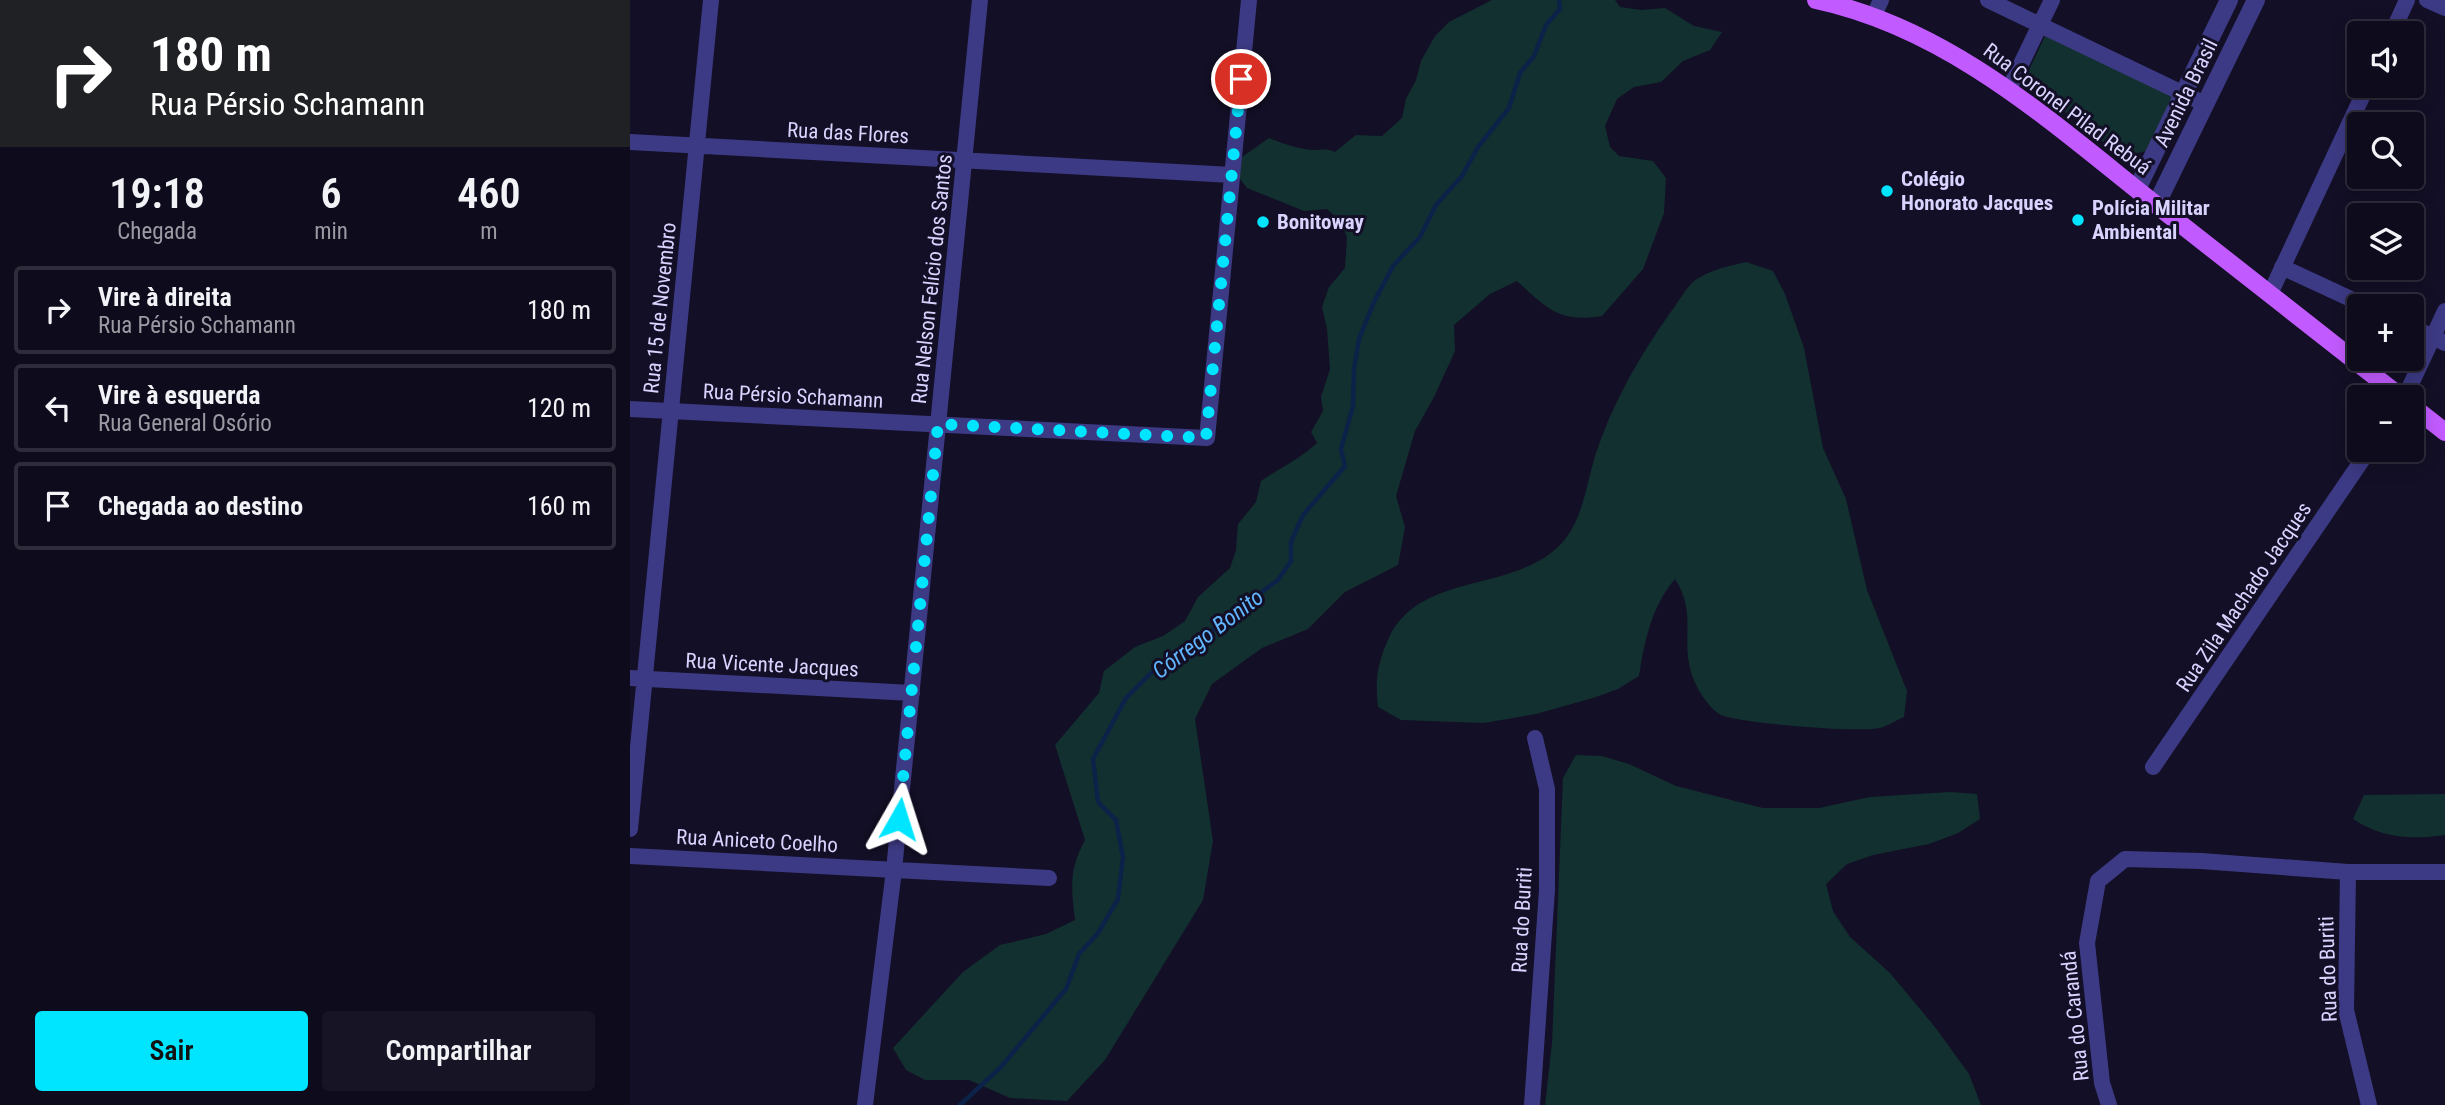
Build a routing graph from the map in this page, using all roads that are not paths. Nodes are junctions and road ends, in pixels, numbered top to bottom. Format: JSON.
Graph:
{"nodes":[{"id":1,"x":710,"y":0,"type":"edge"},
{"id":2,"x":980,"y":0,"type":"edge"},
{"id":3,"x":1249,"y":0,"type":"edge"},
{"id":4,"x":1816,"y":0,"type":"edge"},
{"id":5,"x":1881,"y":0,"type":"edge"},
{"id":6,"x":1988,"y":0,"type":"edge"},
{"id":7,"x":2052,"y":0,"type":"edge"},
{"id":8,"x":2228,"y":0,"type":"edge"},
{"id":9,"x":2256,"y":0,"type":"edge"},
{"id":10,"x":2407,"y":0,"type":"edge"},
{"id":11,"x":2427,"y":0,"type":"edge"},
{"id":12,"x":2445,"y":8,"type":"edge"},
{"id":13,"x":1873,"y":17,"type":"junction"},
{"id":14,"x":2397,"y":21,"type":"edge"},
{"id":15,"x":2040,"y":25,"type":"junction"},
{"id":16,"x":2009,"y":89,"type":"junction"},
{"id":17,"x":2183,"y":93,"type":"junction"},
{"id":18,"x":2361,"y":98,"type":"edge"},
{"id":19,"x":2206,"y":104,"type":"junction"},
{"id":20,"x":630,"y":142,"type":"edge"},
{"id":21,"x":696,"y":146,"type":"junction"},
{"id":22,"x":964,"y":160,"type":"junction"},
{"id":23,"x":1232,"y":174,"type":"junction"},
{"id":24,"x":2137,"y":189,"type":"junction"},
{"id":25,"x":2156,"y":205,"type":"junction"},
{"id":26,"x":2282,"y":267,"type":"junction"},
{"id":27,"x":2270,"y":294,"type":"junction"},
{"id":28,"x":2347,"y":297,"type":"edge"},
{"id":29,"x":2445,"y":311,"type":"edge"},
{"id":30,"x":2439,"y":340,"type":"edge"},
{"id":31,"x":2388,"y":385,"type":"edge"},
{"id":32,"x":2411,"y":385,"type":"edge"},
{"id":33,"x":630,"y":409,"type":"edge"},
{"id":34,"x":671,"y":411,"type":"junction"},
{"id":35,"x":2424,"y":415,"type":"edge"},
{"id":36,"x":938,"y":424,"type":"junction"},
{"id":37,"x":2445,"y":432,"type":"edge"},
{"id":38,"x":2361,"y":462,"type":"edge"},
{"id":39,"x":637,"y":679,"type":"edge"},
{"id":40,"x":912,"y":694,"type":"junction"},
{"id":41,"x":1535,"y":738,"type":"dead end"},
{"id":42,"x":2153,"y":767,"type":"dead end"},
{"id":43,"x":630,"y":829,"type":"edge"},
{"id":44,"x":630,"y":856,"type":"edge"},
{"id":45,"x":894,"y":870,"type":"junction"},
{"id":46,"x":2348,"y":872,"type":"junction"},
{"id":47,"x":2445,"y":872,"type":"edge"},
{"id":48,"x":1049,"y":878,"type":"dead end"},
{"id":49,"x":865,"y":1105,"type":"edge"},
{"id":50,"x":1532,"y":1105,"type":"edge"},
{"id":51,"x":2109,"y":1105,"type":"edge"},
{"id":52,"x":2369,"y":1105,"type":"edge"}],
"edges":[{"from":1,"to":21,"type":"street","name":"Rua 15 de Novembro"},
{"from":2,"to":22,"type":"street","name":"Rua Nelson Felício dos Santos"},
{"from":3,"to":23,"type":"street"},
{"from":4,"to":13,"type":"main road","name":"Rua Coronel Pilad Rebuá"},
{"from":5,"to":13,"type":"street"},
{"from":6,"to":15,"type":"street"},
{"from":7,"to":15,"type":"street"},
{"from":8,"to":17,"type":"street","name":"Avenida Brasil"},
{"from":9,"to":19,"type":"street","name":"Avenida Brasil"},
{"from":10,"to":14,"type":"street"},
{"from":11,"to":12,"type":"street"},
{"from":13,"to":16,"type":"main road","name":"Rua Coronel Pilad Rebuá"},
{"from":15,"to":16,"type":"street"},
{"from":15,"to":17,"type":"street"},
{"from":16,"to":24,"type":"main road","name":"Rua Coronel Pilad Rebuá"},
{"from":17,"to":19,"type":"street"},
{"from":17,"to":24,"type":"street","name":"Avenida Brasil"},
{"from":18,"to":26,"type":"street"},
{"from":19,"to":25,"type":"street","name":"Avenida Brasil"},
{"from":20,"to":21,"type":"street","name":"Rua das Flores"},
{"from":21,"to":22,"type":"street","name":"Rua das Flores"},
{"from":21,"to":34,"type":"street","name":"Rua 15 de Novembro"},
{"from":22,"to":23,"type":"street","name":"Rua das Flores"},
{"from":22,"to":36,"type":"street","name":"Rua Nelson Felício dos Santos"},
{"from":23,"to":36,"type":"street","name":"Rua Pérsio Schamann"},
{"from":24,"to":25,"type":"main road","name":"Rua Coronel Pilad Rebuá"},
{"from":25,"to":27,"type":"main road","name":"Rua Coronel Pilad Rebuá"},
{"from":26,"to":27,"type":"street"},
{"from":26,"to":28,"type":"street"},
{"from":27,"to":31,"type":"main road","name":"Rua Coronel Pilad Rebuá"},
{"from":29,"to":30,"type":"street"},
{"from":30,"to":32,"type":"street"},
{"from":33,"to":34,"type":"street","name":"Rua Pérsio Schamann"},
{"from":34,"to":36,"type":"street","name":"Rua Pérsio Schamann"},
{"from":34,"to":39,"type":"street","name":"Rua 15 de Novembro"},
{"from":35,"to":37,"type":"main road"},
{"from":36,"to":40,"type":"street","name":"Rua Nelson Felício dos Santos"},
{"from":38,"to":42,"type":"street","name":"Rua Zila Machado Jacques"},
{"from":39,"to":40,"type":"street","name":"Rua Vicente Jacques"},
{"from":39,"to":43,"type":"street","name":"Rua 15 de Novembro"},
{"from":40,"to":45,"type":"street","name":"Rua Nelson Felício dos Santos"},
{"from":41,"to":50,"type":"street","name":"Rua do Buriti"},
{"from":44,"to":45,"type":"street","name":"Rua Aniceto Coelho"},
{"from":45,"to":48,"type":"street","name":"Rua Aniceto Coelho"},
{"from":45,"to":49,"type":"street","name":"Rua Nelson Felício dos Santos"},
{"from":46,"to":47,"type":"street"},
{"from":46,"to":51,"type":"street","name":"Rua do Carandá"},
{"from":46,"to":52,"type":"street","name":"Rua do Buriti"}]}
